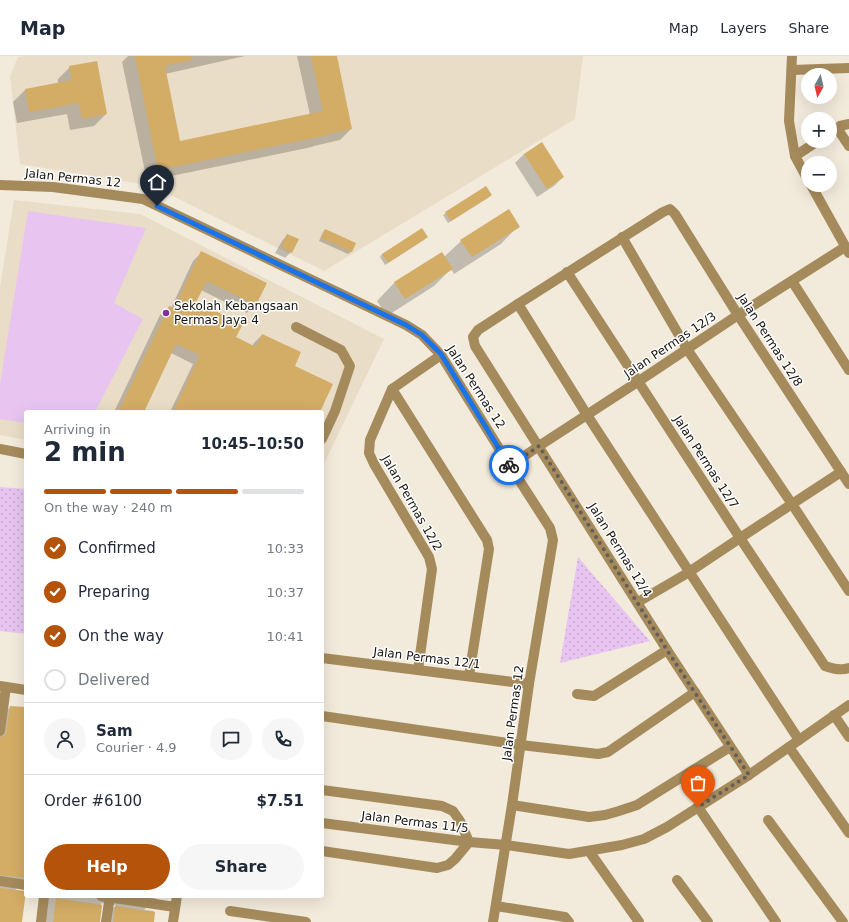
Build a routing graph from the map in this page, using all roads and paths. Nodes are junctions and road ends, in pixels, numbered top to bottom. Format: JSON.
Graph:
{"nodes":[{"id":1,"x":792,"y":56,"type":"edge"},
{"id":2,"x":849,"y":68,"type":"edge"},
{"id":3,"x":792,"y":70,"type":"junction"},
{"id":4,"x":849,"y":124,"type":"edge"},
{"id":5,"x":837,"y":128,"type":"edge"},
{"id":6,"x":837,"y":134,"type":"edge"},
{"id":7,"x":849,"y":146,"type":"edge"},
{"id":8,"x":807,"y":148,"type":"edge"},
{"id":9,"x":795,"y":156,"type":"junction"},
{"id":10,"x":801,"y":167,"type":"edge"},
{"id":11,"x":0,"y":184,"type":"edge"},
{"id":12,"x":815,"y":192,"type":"edge"},
{"id":13,"x":622,"y":237,"type":"junction"},
{"id":14,"x":847,"y":250,"type":"edge"},
{"id":15,"x":567,"y":272,"type":"junction"},
{"id":16,"x":792,"y":281,"type":"junction"},
{"id":17,"x":518,"y":304,"type":"junction"},
{"id":18,"x":738,"y":315,"type":"junction"},
{"id":19,"x":296,"y":327,"type":"dead end"},
{"id":20,"x":687,"y":349,"type":"junction"},
{"id":21,"x":441,"y":354,"type":"junction"},
{"id":22,"x":849,"y":370,"type":"edge"},
{"id":23,"x":639,"y":381,"type":"junction"},
{"id":24,"x":392,"y":389,"type":"junction"},
{"id":25,"x":587,"y":415,"type":"junction"},
{"id":26,"x":324,"y":435,"type":"edge"},
{"id":27,"x":539,"y":446,"type":"junction"},
{"id":28,"x":0,"y":449,"type":"edge"},
{"id":29,"x":24,"y":454,"type":"edge"},
{"id":30,"x":510,"y":466,"type":"junction"},
{"id":31,"x":846,"y":476,"type":"edge"},
{"id":32,"x":792,"y":504,"type":"junction"},
{"id":33,"x":740,"y":538,"type":"junction"},
{"id":34,"x":690,"y":572,"type":"junction"},
{"id":35,"x":849,"y":591,"type":"edge"},
{"id":36,"x":638,"y":602,"type":"junction"},
{"id":37,"x":667,"y":650,"type":"junction"},
{"id":38,"x":324,"y":658,"type":"edge"},
{"id":39,"x":849,"y":668,"type":"edge"},
{"id":40,"x":418,"y":670,"type":"junction"},
{"id":41,"x":469,"y":676,"type":"junction"},
{"id":42,"x":529,"y":684,"type":"junction"},
{"id":43,"x":3,"y":687,"type":"edge"},
{"id":44,"x":24,"y":690,"type":"edge"},
{"id":45,"x":695,"y":692,"type":"junction"},
{"id":46,"x":577,"y":694,"type":"dead end"},
{"id":47,"x":849,"y":705,"type":"edge"},
{"id":48,"x":834,"y":715,"type":"junction"},
{"id":49,"x":324,"y":716,"type":"edge"},
{"id":50,"x":0,"y":731,"type":"edge"},
{"id":51,"x":849,"y":737,"type":"edge"},
{"id":52,"x":799,"y":740,"type":"junction"},
{"id":53,"x":521,"y":745,"type":"junction"},
{"id":54,"x":730,"y":747,"type":"junction"},
{"id":55,"x":789,"y":747,"type":"junction"},
{"id":56,"x":749,"y":775,"type":"junction"},
{"id":57,"x":324,"y":790,"type":"edge"},
{"id":58,"x":512,"y":805,"type":"junction"},
{"id":59,"x":698,"y":807,"type":"junction"},
{"id":60,"x":768,"y":820,"type":"dead end"},
{"id":61,"x":324,"y":823,"type":"edge"},
{"id":62,"x":849,"y":833,"type":"edge"},
{"id":63,"x":469,"y":842,"type":"junction"},
{"id":64,"x":506,"y":845,"type":"junction"},
{"id":65,"x":324,"y":851,"type":"edge"},
{"id":66,"x":590,"y":851,"type":"junction"},
{"id":67,"x":677,"y":880,"type":"dead end"},
{"id":68,"x":0,"y":881,"type":"edge"},
{"id":69,"x":24,"y":885,"type":"edge"},
{"id":70,"x":44,"y":898,"type":"edge"},
{"id":71,"x":107,"y":898,"type":"edge"},
{"id":72,"x":119,"y":898,"type":"edge"},
{"id":73,"x":176,"y":898,"type":"edge"},
{"id":74,"x":496,"y":906,"type":"junction"},
{"id":75,"x":175,"y":907,"type":"junction"},
{"id":76,"x":230,"y":911,"type":"dead end"},
{"id":77,"x":41,"y":922,"type":"edge"},
{"id":78,"x":106,"y":922,"type":"edge"},
{"id":79,"x":173,"y":922,"type":"edge"},
{"id":80,"x":306,"y":922,"type":"edge"},
{"id":81,"x":493,"y":922,"type":"edge"},
{"id":82,"x":569,"y":922,"type":"edge"},
{"id":83,"x":639,"y":922,"type":"edge"},
{"id":84,"x":708,"y":922,"type":"edge"},
{"id":85,"x":776,"y":922,"type":"edge"},
{"id":86,"x":843,"y":922,"type":"edge"}],
"edges":[{"from":1,"to":3,"type":"street"},
{"from":2,"to":3,"type":"street"},
{"from":3,"to":9,"type":"street"},
{"from":4,"to":5,"type":"street"},
{"from":6,"to":7,"type":"street"},
{"from":8,"to":9,"type":"street"},
{"from":9,"to":10,"type":"street"},
{"from":11,"to":21,"type":"street","name":"Jalan Permas 12"},
{"from":12,"to":14,"type":"street"},
{"from":13,"to":15,"type":"street"},
{"from":13,"to":18,"type":"street","name":"Jalan Permas 12/8"},
{"from":13,"to":20,"type":"street"},
{"from":14,"to":16,"type":"street","name":"Jalan Permas 12/3"},
{"from":15,"to":17,"type":"street"},
{"from":15,"to":23,"type":"street","name":"Jalan Permas 12/7"},
{"from":16,"to":18,"type":"street","name":"Jalan Permas 12/3"},
{"from":16,"to":22,"type":"street"},
{"from":17,"to":25,"type":"street"},
{"from":17,"to":27,"type":"street","name":"Jalan Permas 12/4"},
{"from":18,"to":20,"type":"street","name":"Jalan Permas 12/3"},
{"from":18,"to":31,"type":"street","name":"Jalan Permas 12/8"},
{"from":19,"to":26,"type":"street"},
{"from":20,"to":23,"type":"street","name":"Jalan Permas 12/3"},
{"from":20,"to":32,"type":"street"},
{"from":21,"to":24,"type":"street"},
{"from":21,"to":30,"type":"street","name":"Jalan Permas 12"},
{"from":23,"to":25,"type":"street","name":"Jalan Permas 12/3"},
{"from":23,"to":33,"type":"street","name":"Jalan Permas 12/7"},
{"from":24,"to":40,"type":"street","name":"Jalan Permas 12/2"},
{"from":24,"to":41,"type":"street"},
{"from":25,"to":27,"type":"street","name":"Jalan Permas 12/3"},
{"from":25,"to":34,"type":"street"},
{"from":27,"to":30,"type":"street","name":"Jalan Permas 12/3"},
{"from":27,"to":36,"type":"street","name":"Jalan Permas 12/4"},
{"from":28,"to":29,"type":"street"},
{"from":30,"to":42,"type":"street","name":"Jalan Permas 12"},
{"from":31,"to":32,"type":"street"},
{"from":32,"to":33,"type":"street"},
{"from":32,"to":35,"type":"street"},
{"from":33,"to":34,"type":"street"},
{"from":33,"to":39,"type":"street","name":"Jalan Permas 12/7"},
{"from":34,"to":36,"type":"street"},
{"from":34,"to":52,"type":"street"},
{"from":36,"to":37,"type":"street","name":"Jalan Permas 12/4"},
{"from":37,"to":45,"type":"street","name":"Jalan Permas 12/4"},
{"from":37,"to":46,"type":"street"},
{"from":38,"to":40,"type":"street","name":"Jalan Permas 12/1"},
{"from":40,"to":41,"type":"street","name":"Jalan Permas 12/1"},
{"from":41,"to":42,"type":"street","name":"Jalan Permas 12/1"},
{"from":42,"to":53,"type":"street","name":"Jalan Permas 12"},
{"from":43,"to":44,"type":"street"},
{"from":43,"to":50,"type":"street"},
{"from":45,"to":53,"type":"street"},
{"from":45,"to":54,"type":"street","name":"Jalan Permas 12/4"},
{"from":47,"to":48,"type":"street","name":"Jalan Permas 11/5"},
{"from":48,"to":51,"type":"street"},
{"from":48,"to":52,"type":"street","name":"Jalan Permas 11/5"},
{"from":49,"to":53,"type":"street"},
{"from":52,"to":55,"type":"street","name":"Jalan Permas 11/5"},
{"from":53,"to":58,"type":"street","name":"Jalan Permas 12"},
{"from":54,"to":56,"type":"street","name":"Jalan Permas 12/4"},
{"from":54,"to":58,"type":"street"},
{"from":55,"to":56,"type":"street","name":"Jalan Permas 11/5"},
{"from":55,"to":62,"type":"street"},
{"from":56,"to":59,"type":"street","name":"Jalan Permas 11/5"},
{"from":57,"to":63,"type":"street"},
{"from":58,"to":64,"type":"street","name":"Jalan Permas 12"},
{"from":59,"to":66,"type":"street","name":"Jalan Permas 11/5"},
{"from":59,"to":85,"type":"street"},
{"from":60,"to":86,"type":"street"},
{"from":61,"to":63,"type":"street","name":"Jalan Permas 11/5"},
{"from":63,"to":64,"type":"street","name":"Jalan Permas 11/5"},
{"from":63,"to":65,"type":"street"},
{"from":64,"to":66,"type":"street","name":"Jalan Permas 11/5"},
{"from":64,"to":74,"type":"street","name":"Jalan Permas 12"},
{"from":66,"to":83,"type":"street"},
{"from":67,"to":84,"type":"street"},
{"from":68,"to":69,"type":"street"},
{"from":70,"to":77,"type":"street"},
{"from":71,"to":78,"type":"street"},
{"from":72,"to":75,"type":"street"},
{"from":73,"to":75,"type":"street"},
{"from":74,"to":81,"type":"street","name":"Jalan Permas 12"},
{"from":74,"to":82,"type":"street"},
{"from":75,"to":79,"type":"street"},
{"from":76,"to":80,"type":"street"}]}
